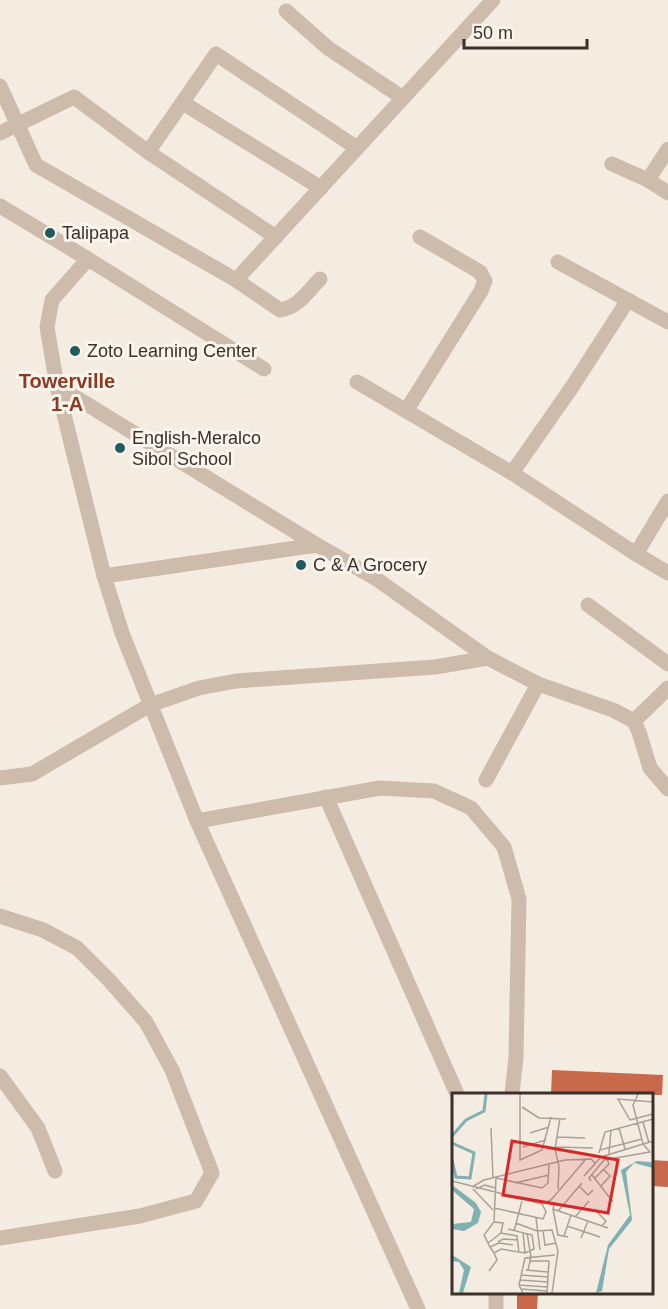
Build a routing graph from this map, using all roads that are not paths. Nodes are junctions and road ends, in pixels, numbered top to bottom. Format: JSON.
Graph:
{"nodes":[{"id":1,"x":493,"y":0,"type":"edge"},
{"id":2,"x":286,"y":11,"type":"dead end"},
{"id":3,"x":0,"y":86,"type":"edge"},
{"id":4,"x":403,"y":98,"type":"junction"},
{"id":5,"x":183,"y":103,"type":"junction"},
{"id":6,"x":17,"y":124,"type":"junction"},
{"id":7,"x":0,"y":133,"type":"edge"},
{"id":8,"x":357,"y":148,"type":"junction"},
{"id":9,"x":668,"y":148,"type":"edge"},
{"id":10,"x":148,"y":152,"type":"junction"},
{"id":11,"x":612,"y":164,"type":"dead end"},
{"id":12,"x":648,"y":180,"type":"junction"},
{"id":13,"x":321,"y":188,"type":"junction"},
{"id":14,"x":668,"y":193,"type":"edge"},
{"id":15,"x":0,"y":206,"type":"edge"},
{"id":16,"x":276,"y":237,"type":"junction"},
{"id":17,"x":420,"y":237,"type":"dead end"},
{"id":18,"x":88,"y":259,"type":"junction"},
{"id":19,"x":558,"y":262,"type":"dead end"},
{"id":20,"x":320,"y":279,"type":"dead end"},
{"id":21,"x":236,"y":280,"type":"junction"},
{"id":22,"x":628,"y":300,"type":"junction"},
{"id":23,"x":668,"y":322,"type":"edge"},
{"id":24,"x":264,"y":369,"type":"dead end"},
{"id":25,"x":357,"y":382,"type":"dead end"},
{"id":26,"x":57,"y":386,"type":"junction"},
{"id":27,"x":406,"y":411,"type":"junction"},
{"id":28,"x":512,"y":473,"type":"junction"},
{"id":29,"x":668,"y":501,"type":"edge"},
{"id":30,"x":317,"y":545,"type":"junction"},
{"id":31,"x":636,"y":554,"type":"junction"},
{"id":32,"x":668,"y":573,"type":"edge"},
{"id":33,"x":104,"y":576,"type":"junction"},
{"id":34,"x":588,"y":605,"type":"dead end"},
{"id":35,"x":488,"y":658,"type":"junction"},
{"id":36,"x":668,"y":664,"type":"edge"},
{"id":37,"x":538,"y":684,"type":"junction"},
{"id":38,"x":668,"y":688,"type":"edge"},
{"id":39,"x":150,"y":705,"type":"junction"},
{"id":40,"x":634,"y":720,"type":"junction"},
{"id":41,"x":0,"y":778,"type":"edge"},
{"id":42,"x":486,"y":780,"type":"dead end"},
{"id":43,"x":668,"y":789,"type":"edge"},
{"id":44,"x":326,"y":797,"type":"junction"},
{"id":45,"x":197,"y":821,"type":"junction"},
{"id":46,"x":0,"y":916,"type":"edge"},
{"id":47,"x":0,"y":1076,"type":"edge"},
{"id":48,"x":456,"y":1093,"type":"edge"},
{"id":49,"x":512,"y":1093,"type":"edge"},
{"id":50,"x":55,"y":1171,"type":"dead end"},
{"id":51,"x":0,"y":1238,"type":"edge"},
{"id":52,"x":418,"y":1309,"type":"edge"}],
"edges":[{"from":1,"to":4,"type":"street"},
{"from":2,"to":4,"type":"street"},
{"from":3,"to":6,"type":"street"},
{"from":4,"to":8,"type":"street"},
{"from":5,"to":8,"type":"street"},
{"from":5,"to":10,"type":"street"},
{"from":5,"to":13,"type":"street"},
{"from":6,"to":7,"type":"street"},
{"from":6,"to":10,"type":"street"},
{"from":6,"to":21,"type":"street"},
{"from":8,"to":13,"type":"street"},
{"from":9,"to":12,"type":"street"},
{"from":10,"to":16,"type":"street"},
{"from":11,"to":12,"type":"street"},
{"from":12,"to":14,"type":"street"},
{"from":13,"to":16,"type":"street"},
{"from":15,"to":18,"type":"street"},
{"from":16,"to":21,"type":"street"},
{"from":17,"to":27,"type":"street"},
{"from":18,"to":24,"type":"street"},
{"from":18,"to":26,"type":"street"},
{"from":19,"to":22,"type":"street"},
{"from":20,"to":21,"type":"street"},
{"from":22,"to":23,"type":"street"},
{"from":22,"to":28,"type":"street"},
{"from":25,"to":27,"type":"street"},
{"from":26,"to":30,"type":"street"},
{"from":26,"to":33,"type":"street"},
{"from":27,"to":28,"type":"street"},
{"from":28,"to":31,"type":"street"},
{"from":29,"to":31,"type":"street"},
{"from":30,"to":33,"type":"street"},
{"from":30,"to":35,"type":"street"},
{"from":31,"to":32,"type":"street"},
{"from":33,"to":39,"type":"street"},
{"from":34,"to":36,"type":"street"},
{"from":35,"to":37,"type":"street"},
{"from":35,"to":39,"type":"street"},
{"from":37,"to":40,"type":"street"},
{"from":37,"to":42,"type":"street"},
{"from":38,"to":40,"type":"street"},
{"from":39,"to":41,"type":"street"},
{"from":39,"to":45,"type":"street"},
{"from":40,"to":43,"type":"street"},
{"from":44,"to":45,"type":"street"},
{"from":44,"to":48,"type":"street"},
{"from":44,"to":49,"type":"street"},
{"from":45,"to":52,"type":"street"},
{"from":46,"to":51,"type":"street"},
{"from":47,"to":50,"type":"street"}]}
